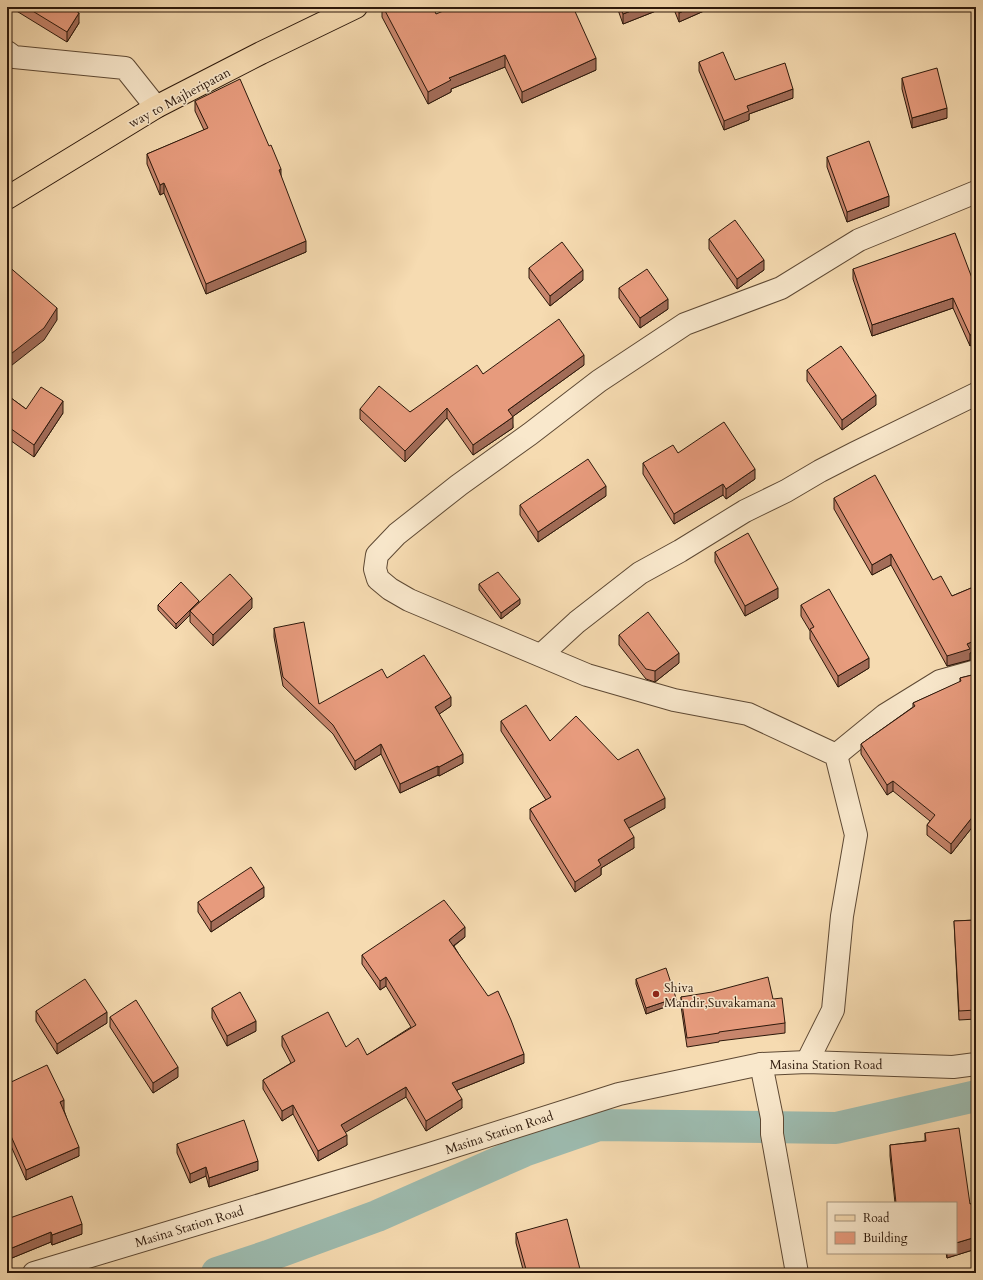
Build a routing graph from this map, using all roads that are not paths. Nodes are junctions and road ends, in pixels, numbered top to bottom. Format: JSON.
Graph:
{"nodes":[{"id":1,"x":356,"y":7,"type":"edge"},
{"id":2,"x":7,"y":52,"type":"edge"},
{"id":3,"x":156,"y":107,"type":"junction"},
{"id":4,"x":976,"y":192,"type":"edge"},
{"id":5,"x":7,"y":198,"type":"edge"},
{"id":6,"x":976,"y":394,"type":"edge"},
{"id":7,"x":541,"y":655,"type":"junction"},
{"id":8,"x":976,"y":671,"type":"edge"},
{"id":9,"x":836,"y":755,"type":"junction"},
{"id":10,"x":807,"y":1062,"type":"junction"},
{"id":11,"x":761,"y":1064,"type":"junction"},
{"id":12,"x":976,"y":1064,"type":"edge"},
{"id":13,"x":34,"y":1273,"type":"edge"},
{"id":14,"x":797,"y":1273,"type":"edge"}],
"edges":[{"from":1,"to":3,"type":"main road","name":"way to Majheripatan"},
{"from":2,"to":3,"type":"street"},
{"from":3,"to":5,"type":"main road","name":"way to Majheripatan"},
{"from":4,"to":7,"type":"street"},
{"from":6,"to":7,"type":"street"},
{"from":7,"to":9,"type":"street"},
{"from":8,"to":9,"type":"street"},
{"from":9,"to":10,"type":"street"},
{"from":10,"to":11,"type":"street","name":"Masina Station Road"},
{"from":10,"to":12,"type":"street","name":"Masina Station Road"},
{"from":11,"to":13,"type":"street","name":"Masina Station Road"},
{"from":11,"to":14,"type":"street"}]}
